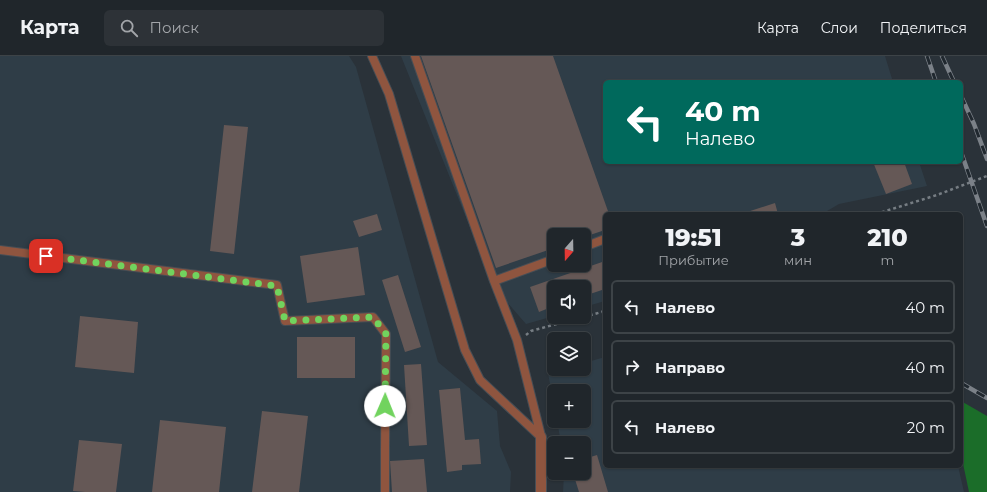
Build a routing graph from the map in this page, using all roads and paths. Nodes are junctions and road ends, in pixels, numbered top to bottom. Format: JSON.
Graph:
{"nodes":[{"id":1,"x":372,"y":56,"type":"edge"},
{"id":2,"x":415,"y":56,"type":"edge"},
{"id":3,"x":987,"y":176,"type":"edge"},
{"id":4,"x":882,"y":212,"type":"edge"},
{"id":5,"x":603,"y":241,"type":"edge"},
{"id":6,"x":591,"y":245,"type":"edge"},
{"id":7,"x":0,"y":250,"type":"edge"},
{"id":8,"x":547,"y":262,"type":"edge"},
{"id":9,"x":494,"y":281,"type":"junction"},
{"id":10,"x":603,"y":312,"type":"edge"},
{"id":11,"x":591,"y":315,"type":"edge"},
{"id":12,"x":557,"y":324,"type":"edge"},
{"id":13,"x":517,"y":340,"type":"junction"},
{"id":14,"x":541,"y":437,"type":"junction"},
{"id":15,"x":386,"y":492,"type":"edge"},
{"id":16,"x":541,"y":492,"type":"edge"}],
"edges":[{"from":1,"to":14,"type":"lane"},
{"from":2,"to":9,"type":"lane"},
{"from":3,"to":4,"type":"path"},
{"from":5,"to":6,"type":"lane"},
{"from":7,"to":15,"type":"lane"},
{"from":8,"to":9,"type":"lane"},
{"from":9,"to":13,"type":"lane"},
{"from":10,"to":11,"type":"path"},
{"from":12,"to":13,"type":"path"},
{"from":13,"to":14,"type":"lane"},
{"from":14,"to":16,"type":"street"}]}
